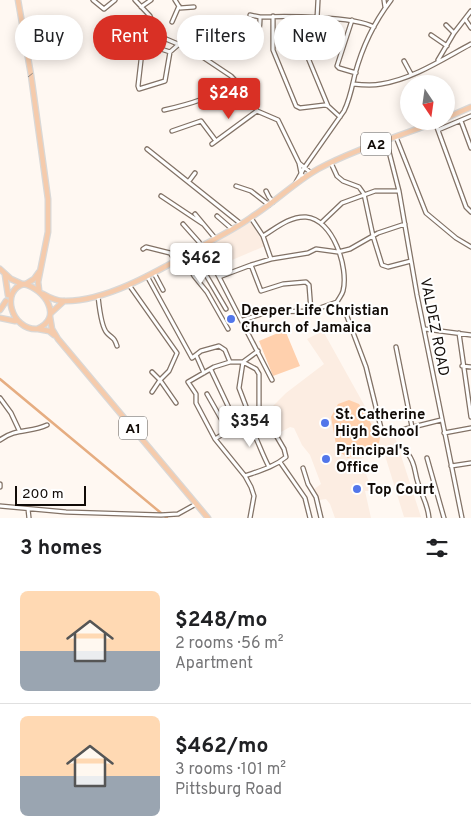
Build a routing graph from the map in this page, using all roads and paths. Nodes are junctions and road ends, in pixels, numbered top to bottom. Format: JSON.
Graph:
{"nodes":[{"id":1,"x":18,"y":0,"type":"edge"},
{"id":2,"x":93,"y":0,"type":"edge"},
{"id":3,"x":115,"y":0,"type":"edge"},
{"id":4,"x":135,"y":0,"type":"edge"},
{"id":5,"x":151,"y":0,"type":"edge"},
{"id":6,"x":175,"y":0,"type":"edge"},
{"id":7,"x":318,"y":0,"type":"edge"},
{"id":8,"x":388,"y":1,"type":"edge"},
{"id":9,"x":179,"y":6,"type":"junction"},
{"id":10,"x":141,"y":7,"type":"junction"},
{"id":11,"x":194,"y":7,"type":"dead end"},
{"id":12,"x":471,"y":11,"type":"edge"},
{"id":13,"x":317,"y":15,"type":"edge"},
{"id":14,"x":273,"y":16,"type":"joint"},
{"id":15,"x":264,"y":17,"type":"edge"},
{"id":16,"x":465,"y":19,"type":"junction"},
{"id":17,"x":345,"y":20,"type":"edge"},
{"id":18,"x":352,"y":20,"type":"junction"},
{"id":19,"x":172,"y":22,"type":"dead end"},
{"id":20,"x":446,"y":25,"type":"dead end"},
{"id":21,"x":374,"y":27,"type":"junction"},
{"id":22,"x":471,"y":28,"type":"edge"},
{"id":23,"x":454,"y":33,"type":"junction"},
{"id":24,"x":431,"y":35,"type":"dead end"},
{"id":25,"x":177,"y":44,"type":"edge"},
{"id":26,"x":471,"y":44,"type":"edge"},
{"id":27,"x":177,"y":45,"type":"edge"},
{"id":28,"x":447,"y":46,"type":"junction"},
{"id":29,"x":167,"y":51,"type":"edge"},
{"id":30,"x":170,"y":52,"type":"junction"},
{"id":31,"x":141,"y":60,"type":"edge"},
{"id":32,"x":207,"y":60,"type":"edge"},
{"id":33,"x":310,"y":60,"type":"edge"},
{"id":34,"x":404,"y":61,"type":"dead end"},
{"id":35,"x":437,"y":62,"type":"junction"},
{"id":36,"x":356,"y":73,"type":"junction"},
{"id":37,"x":411,"y":74,"type":"junction"},
{"id":38,"x":236,"y":80,"type":"junction"},
{"id":39,"x":353,"y":84,"type":"junction"},
{"id":40,"x":328,"y":106,"type":"junction"},
{"id":41,"x":471,"y":107,"type":"edge"},
{"id":42,"x":164,"y":110,"type":"dead end"},
{"id":43,"x":257,"y":111,"type":"junction"},
{"id":44,"x":455,"y":114,"type":"edge"},
{"id":45,"x":471,"y":116,"type":"edge"},
{"id":46,"x":340,"y":117,"type":"junction"},
{"id":47,"x":461,"y":121,"type":"junction"},
{"id":48,"x":455,"y":123,"type":"edge"},
{"id":49,"x":415,"y":130,"type":"edge"},
{"id":50,"x":438,"y":130,"type":"edge"},
{"id":51,"x":172,"y":131,"type":"dead end"},
{"id":52,"x":396,"y":137,"type":"junction"},
{"id":53,"x":386,"y":140,"type":"junction"},
{"id":54,"x":216,"y":141,"type":"junction"},
{"id":55,"x":470,"y":143,"type":"edge"},
{"id":56,"x":212,"y":144,"type":"dead end"},
{"id":57,"x":471,"y":148,"type":"edge"},
{"id":58,"x":147,"y":149,"type":"dead end"},
{"id":59,"x":299,"y":163,"type":"junction"},
{"id":60,"x":331,"y":163,"type":"junction"},
{"id":61,"x":304,"y":168,"type":"junction"},
{"id":62,"x":195,"y":173,"type":"dead end"},
{"id":63,"x":300,"y":173,"type":"junction"},
{"id":64,"x":311,"y":174,"type":"junction"},
{"id":65,"x":304,"y":178,"type":"junction"},
{"id":66,"x":189,"y":181,"type":"junction"},
{"id":67,"x":236,"y":186,"type":"dead end"},
{"id":68,"x":293,"y":187,"type":"junction"},
{"id":69,"x":266,"y":191,"type":"dead end"},
{"id":70,"x":399,"y":191,"type":"junction"},
{"id":71,"x":364,"y":194,"type":"junction"},
{"id":72,"x":161,"y":196,"type":"dead end"},
{"id":73,"x":271,"y":204,"type":"junction"},
{"id":74,"x":471,"y":212,"type":"edge"},
{"id":75,"x":195,"y":214,"type":"dead end"},
{"id":76,"x":217,"y":216,"type":"dead end"},
{"id":77,"x":251,"y":218,"type":"junction"},
{"id":78,"x":321,"y":223,"type":"junction"},
{"id":79,"x":183,"y":224,"type":"dead end"},
{"id":80,"x":203,"y":224,"type":"junction"},
{"id":81,"x":240,"y":224,"type":"junction"},
{"id":82,"x":405,"y":224,"type":"junction"},
{"id":83,"x":232,"y":229,"type":"junction"},
{"id":84,"x":264,"y":236,"type":"junction"},
{"id":85,"x":373,"y":236,"type":"junction"},
{"id":86,"x":215,"y":238,"type":"junction"},
{"id":87,"x":201,"y":246,"type":"junction"},
{"id":88,"x":471,"y":247,"type":"edge"},
{"id":89,"x":143,"y":249,"type":"dead end"},
{"id":90,"x":192,"y":251,"type":"junction"},
{"id":91,"x":338,"y":252,"type":"junction"},
{"id":92,"x":183,"y":256,"type":"junction"},
{"id":93,"x":271,"y":259,"type":"junction"},
{"id":94,"x":175,"y":260,"type":"junction"},
{"id":95,"x":411,"y":261,"type":"junction"},
{"id":96,"x":252,"y":265,"type":"junction"},
{"id":97,"x":0,"y":269,"type":"edge"},
{"id":98,"x":40,"y":271,"type":"junction"},
{"id":99,"x":153,"y":272,"type":"junction"},
{"id":100,"x":5,"y":274,"type":"junction"},
{"id":101,"x":147,"y":276,"type":"junction"},
{"id":102,"x":219,"y":276,"type":"junction"},
{"id":103,"x":24,"y":284,"type":"junction"},
{"id":104,"x":128,"y":284,"type":"junction"},
{"id":105,"x":162,"y":290,"type":"dead end"},
{"id":106,"x":41,"y":292,"type":"junction"},
{"id":107,"x":8,"y":295,"type":"junction"},
{"id":108,"x":98,"y":296,"type":"junction"},
{"id":109,"x":6,"y":301,"type":"junction"},
{"id":110,"x":64,"y":301,"type":"junction"},
{"id":111,"x":226,"y":309,"type":"dead end"},
{"id":112,"x":0,"y":310,"type":"edge"},
{"id":113,"x":311,"y":311,"type":"junction"},
{"id":114,"x":345,"y":311,"type":"dead end"},
{"id":115,"x":50,"y":315,"type":"junction"},
{"id":116,"x":0,"y":318,"type":"edge"},
{"id":117,"x":243,"y":320,"type":"junction"},
{"id":118,"x":16,"y":321,"type":"junction"},
{"id":119,"x":37,"y":329,"type":"junction"},
{"id":120,"x":228,"y":329,"type":"dead end"},
{"id":121,"x":425,"y":329,"type":"junction"},
{"id":122,"x":458,"y":333,"type":"junction"},
{"id":123,"x":471,"y":335,"type":"edge"},
{"id":124,"x":58,"y":339,"type":"junction"},
{"id":125,"x":117,"y":346,"type":"dead end"},
{"id":126,"x":396,"y":347,"type":"dead end"},
{"id":127,"x":258,"y":351,"type":"junction"},
{"id":128,"x":196,"y":355,"type":"junction"},
{"id":129,"x":230,"y":362,"type":"junction"},
{"id":130,"x":243,"y":362,"type":"junction"},
{"id":131,"x":462,"y":366,"type":"junction"},
{"id":132,"x":471,"y":366,"type":"edge"},
{"id":133,"x":211,"y":370,"type":"junction"},
{"id":134,"x":152,"y":372,"type":"dead end"},
{"id":135,"x":204,"y":373,"type":"junction"},
{"id":136,"x":160,"y":380,"type":"junction"},
{"id":137,"x":272,"y":380,"type":"dead end"},
{"id":138,"x":152,"y":392,"type":"dead end"},
{"id":139,"x":207,"y":394,"type":"dead end"},
{"id":140,"x":0,"y":398,"type":"edge"},
{"id":141,"x":176,"y":403,"type":"dead end"},
{"id":142,"x":470,"y":408,"type":"edge"},
{"id":143,"x":261,"y":411,"type":"junction"},
{"id":144,"x":471,"y":417,"type":"edge"},
{"id":145,"x":249,"y":419,"type":"junction"},
{"id":146,"x":441,"y":420,"type":"junction"},
{"id":147,"x":47,"y":424,"type":"dead end"},
{"id":148,"x":238,"y":425,"type":"junction"},
{"id":149,"x":412,"y":427,"type":"junction"},
{"id":150,"x":471,"y":428,"type":"edge"},
{"id":151,"x":19,"y":430,"type":"junction"},
{"id":152,"x":228,"y":431,"type":"junction"},
{"id":153,"x":444,"y":433,"type":"junction"},
{"id":154,"x":214,"y":439,"type":"junction"},
{"id":155,"x":0,"y":440,"type":"edge"},
{"id":156,"x":408,"y":454,"type":"dead end"},
{"id":157,"x":427,"y":458,"type":"dead end"},
{"id":158,"x":280,"y":462,"type":"junction"},
{"id":159,"x":471,"y":463,"type":"edge"},
{"id":160,"x":451,"y":466,"type":"junction"},
{"id":161,"x":269,"y":467,"type":"junction"},
{"id":162,"x":303,"y":468,"type":"dead end"},
{"id":163,"x":245,"y":476,"type":"junction"},
{"id":164,"x":196,"y":504,"type":"junction"},
{"id":165,"x":0,"y":506,"type":"edge"},
{"id":166,"x":28,"y":509,"type":"junction"},
{"id":167,"x":145,"y":516,"type":"edge"},
{"id":168,"x":29,"y":518,"type":"edge"},
{"id":169,"x":208,"y":518,"type":"edge"},
{"id":170,"x":250,"y":518,"type":"edge"},
{"id":171,"x":310,"y":518,"type":"edge"},
{"id":172,"x":321,"y":518,"type":"edge"},
{"id":173,"x":429,"y":518,"type":"edge"},
{"id":174,"x":444,"y":518,"type":"edge"},
{"id":175,"x":462,"y":518,"type":"edge"}],
"edges":[{"from":1,"to":98,"type":"main road"},
{"from":2,"to":3,"type":"street"},
{"from":4,"to":10,"type":"street"},
{"from":5,"to":10,"type":"street"},
{"from":6,"to":9,"type":"street"},
{"from":7,"to":13,"type":"street"},
{"from":8,"to":21,"type":"street"},
{"from":9,"to":11,"type":"street"},
{"from":9,"to":19,"type":"street"},
{"from":10,"to":25,"type":"street"},
{"from":12,"to":16,"type":"street"},
{"from":14,"to":15,"type":"street"},
{"from":14,"to":40,"type":"street"},
{"from":16,"to":22,"type":"street"},
{"from":16,"to":23,"type":"street"},
{"from":17,"to":18,"type":"street"},
{"from":18,"to":21,"type":"street"},
{"from":18,"to":36,"type":"street"},
{"from":20,"to":23,"type":"street"},
{"from":21,"to":36,"type":"street"},
{"from":23,"to":28,"type":"street"},
{"from":24,"to":28,"type":"street"},
{"from":26,"to":35,"type":"street"},
{"from":27,"to":30,"type":"street"},
{"from":28,"to":35,"type":"street"},
{"from":29,"to":30,"type":"street"},
{"from":30,"to":31,"type":"street"},
{"from":32,"to":38,"type":"street"},
{"from":33,"to":40,"type":"street"},
{"from":34,"to":37,"type":"street"},
{"from":35,"to":37,"type":"street"},
{"from":36,"to":39,"type":"street"},
{"from":37,"to":39,"type":"street"},
{"from":38,"to":42,"type":"street"},
{"from":38,"to":43,"type":"street"},
{"from":39,"to":46,"type":"street"},
{"from":40,"to":46,"type":"street"},
{"from":41,"to":44,"type":"main road"},
{"from":43,"to":54,"type":"street"},
{"from":43,"to":59,"type":"street"},
{"from":45,"to":47,"type":"street"},
{"from":46,"to":61,"type":"street"},
{"from":47,"to":48,"type":"street"},
{"from":47,"to":55,"type":"street"},
{"from":49,"to":52,"type":"main road","number":"A2"},
{"from":50,"to":74,"type":"street"},
{"from":51,"to":54,"type":"street"},
{"from":52,"to":53,"type":"main road","number":"A2"},
{"from":52,"to":88,"type":"street"},
{"from":53,"to":60,"type":"main road","number":"A2"},
{"from":53,"to":70,"type":"street","name":"VALDEZ ROAD"},
{"from":54,"to":56,"type":"street"},
{"from":55,"to":57,"type":"street"},
{"from":58,"to":66,"type":"street"},
{"from":59,"to":61,"type":"street"},
{"from":59,"to":63,"type":"street"},
{"from":60,"to":64,"type":"main road","number":"A2"},
{"from":60,"to":71,"type":"street"},
{"from":61,"to":63,"type":"street"},
{"from":61,"to":64,"type":"street"},
{"from":62,"to":66,"type":"street"},
{"from":63,"to":65,"type":"street"},
{"from":63,"to":68,"type":"street"},
{"from":64,"to":65,"type":"main road","number":"A2"},
{"from":65,"to":68,"type":"main road","number":"A2"},
{"from":66,"to":81,"type":"street"},
{"from":67,"to":73,"type":"street"},
{"from":68,"to":73,"type":"main road","number":"A2"},
{"from":69,"to":73,"type":"street"},
{"from":70,"to":71,"type":"street"},
{"from":70,"to":82,"type":"street","name":"VALDEZ ROAD"},
{"from":71,"to":78,"type":"street"},
{"from":71,"to":85,"type":"street"},
{"from":72,"to":80,"type":"street"},
{"from":73,"to":77,"type":"main road","number":"A2"},
{"from":75,"to":80,"type":"street"},
{"from":76,"to":83,"type":"street"},
{"from":77,"to":81,"type":"main road","number":"A2"},
{"from":77,"to":84,"type":"street"},
{"from":78,"to":84,"type":"street"},
{"from":78,"to":91,"type":"street"},
{"from":79,"to":87,"type":"street"},
{"from":80,"to":86,"type":"street"},
{"from":81,"to":83,"type":"main road","number":"A2"},
{"from":82,"to":85,"type":"street"},
{"from":82,"to":95,"type":"street","name":"VALDEZ ROAD"},
{"from":83,"to":86,"type":"main road","number":"A2"},
{"from":84,"to":93,"type":"street"},
{"from":85,"to":91,"type":"street"},
{"from":85,"to":95,"type":"street"},
{"from":86,"to":87,"type":"main road","number":"A2"},
{"from":87,"to":90,"type":"main road","number":"A2"},
{"from":87,"to":102,"type":"street"},
{"from":89,"to":94,"type":"street"},
{"from":90,"to":92,"type":"main road","number":"A2"},
{"from":90,"to":111,"type":"street"},
{"from":91,"to":93,"type":"street"},
{"from":91,"to":113,"type":"street"},
{"from":92,"to":94,"type":"main road","number":"A2"},
{"from":92,"to":120,"type":"street"},
{"from":93,"to":96,"type":"street"},
{"from":94,"to":99,"type":"main road","number":"A2"},
{"from":95,"to":121,"type":"street","name":"VALDEZ ROAD"},
{"from":96,"to":102,"type":"street"},
{"from":96,"to":113,"type":"street"},
{"from":97,"to":100,"type":"main road"},
{"from":98,"to":103,"type":"main road"},
{"from":98,"to":106,"type":"main road"},
{"from":99,"to":101,"type":"main road","number":"A2"},
{"from":99,"to":105,"type":"street"},
{"from":100,"to":103,"type":"main road"},
{"from":100,"to":107,"type":"main road"},
{"from":101,"to":104,"type":"main road","number":"A2"},
{"from":101,"to":128,"type":"street"},
{"from":102,"to":117,"type":"street"},
{"from":103,"to":106,"type":"main road"},
{"from":103,"to":107,"type":"main road"},
{"from":104,"to":108,"type":"main road","number":"A2"},
{"from":104,"to":136,"type":"street"},
{"from":106,"to":110,"type":"main road","number":"A2"},
{"from":106,"to":115,"type":"main road","number":"A1"},
{"from":107,"to":109,"type":"main road"},
{"from":108,"to":110,"type":"main road","number":"A2"},
{"from":108,"to":125,"type":"street"},
{"from":109,"to":112,"type":"main road"},
{"from":109,"to":118,"type":"main road"},
{"from":110,"to":115,"type":"main road"},
{"from":113,"to":117,"type":"street"},
{"from":114,"to":149,"type":"street"},
{"from":115,"to":119,"type":"main road"},
{"from":115,"to":124,"type":"main road","number":"A1"},
{"from":116,"to":118,"type":"main road"},
{"from":117,"to":127,"type":"street"},
{"from":118,"to":119,"type":"main road","number":"A1"},
{"from":119,"to":124,"type":"main road","number":"A1"},
{"from":121,"to":122,"type":"street"},
{"from":121,"to":146,"type":"street","name":"VALDEZ ROAD"},
{"from":122,"to":123,"type":"street"},
{"from":122,"to":131,"type":"street"},
{"from":124,"to":164,"type":"main road","number":"A1"},
{"from":126,"to":149,"type":"street"},
{"from":127,"to":130,"type":"street"},
{"from":127,"to":137,"type":"street"},
{"from":128,"to":129,"type":"street"},
{"from":128,"to":135,"type":"street"},
{"from":129,"to":130,"type":"street"},
{"from":129,"to":133,"type":"street"},
{"from":130,"to":143,"type":"street"},
{"from":130,"to":145,"type":"street"},
{"from":131,"to":132,"type":"street"},
{"from":131,"to":142,"type":"street"},
{"from":133,"to":135,"type":"street"},
{"from":133,"to":148,"type":"street"},
{"from":134,"to":136,"type":"street"},
{"from":135,"to":154,"type":"street"},
{"from":136,"to":138,"type":"street"},
{"from":136,"to":141,"type":"street"},
{"from":139,"to":152,"type":"street"},
{"from":140,"to":151,"type":"street"},
{"from":142,"to":144,"type":"street"},
{"from":143,"to":145,"type":"street"},
{"from":143,"to":158,"type":"street"},
{"from":145,"to":148,"type":"street"},
{"from":145,"to":161,"type":"street"},
{"from":146,"to":149,"type":"street"},
{"from":146,"to":153,"type":"street","name":"VALDEZ ROAD"},
{"from":147,"to":151,"type":"street"},
{"from":148,"to":152,"type":"street"},
{"from":150,"to":153,"type":"street"},
{"from":151,"to":155,"type":"street"},
{"from":152,"to":154,"type":"street"},
{"from":153,"to":160,"type":"street","name":"VALDEZ ROAD"},
{"from":154,"to":163,"type":"street"},
{"from":156,"to":173,"type":"street"},
{"from":157,"to":174,"type":"street"},
{"from":158,"to":161,"type":"street"},
{"from":158,"to":171,"type":"street"},
{"from":159,"to":160,"type":"street"},
{"from":160,"to":175,"type":"street","name":"VALDEZ ROAD"},
{"from":161,"to":163,"type":"street"},
{"from":162,"to":172,"type":"street"},
{"from":163,"to":170,"type":"street"},
{"from":164,"to":167,"type":"street"},
{"from":164,"to":169,"type":"main road","number":"A1"},
{"from":165,"to":166,"type":"street"},
{"from":166,"to":167,"type":"street"},
{"from":166,"to":168,"type":"street"}]}
